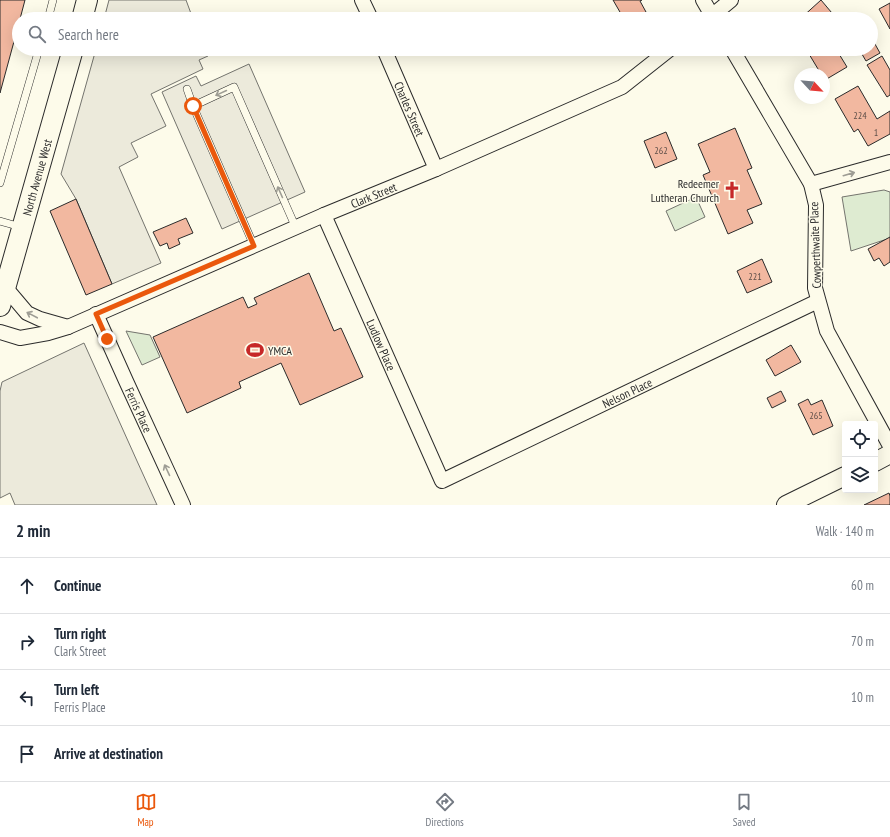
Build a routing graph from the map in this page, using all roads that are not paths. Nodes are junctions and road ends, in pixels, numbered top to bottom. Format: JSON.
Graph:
{"nodes":[{"id":1,"x":53,"y":0,"type":"edge"},
{"id":2,"x":87,"y":0,"type":"edge"},
{"id":3,"x":362,"y":0,"type":"edge"},
{"id":4,"x":703,"y":0,"type":"edge"},
{"id":5,"x":731,"y":0,"type":"edge"},
{"id":6,"x":50,"y":12,"type":"edge"},
{"id":7,"x":84,"y":12,"type":"edge"},
{"id":8,"x":367,"y":12,"type":"edge"},
{"id":9,"x":708,"y":12,"type":"edge"},
{"id":10,"x":718,"y":12,"type":"edge"},
{"id":11,"x":37,"y":56,"type":"edge"},
{"id":12,"x":72,"y":56,"type":"edge"},
{"id":13,"x":387,"y":56,"type":"edge"},
{"id":14,"x":661,"y":56,"type":"edge"},
{"id":15,"x":736,"y":56,"type":"edge"},
{"id":16,"x":187,"y":89,"type":"dead end"},
{"id":17,"x":193,"y":106,"type":"junction"},
{"id":18,"x":890,"y":162,"type":"edge"},
{"id":19,"x":436,"y":169,"type":"junction"},
{"id":20,"x":0,"y":183,"type":"edge"},
{"id":21,"x":811,"y":184,"type":"junction"},
{"id":22,"x":324,"y":215,"type":"junction"},
{"id":23,"x":0,"y":220,"type":"edge"},
{"id":24,"x":23,"y":227,"type":"junction"},
{"id":25,"x":296,"y":228,"type":"junction"},
{"id":26,"x":254,"y":246,"type":"junction"},
{"id":27,"x":6,"y":287,"type":"junction"},
{"id":28,"x":818,"y":301,"type":"junction"},
{"id":29,"x":0,"y":306,"type":"edge"},
{"id":30,"x":96,"y":314,"type":"junction"},
{"id":31,"x":68,"y":326,"type":"junction"},
{"id":32,"x":0,"y":332,"type":"edge"},
{"id":33,"x":890,"y":446,"type":"edge"},
{"id":34,"x":890,"y":454,"type":"edge"},
{"id":35,"x":878,"y":460,"type":"edge"},
{"id":36,"x":440,"y":476,"type":"joint"},
{"id":37,"x":842,"y":477,"type":"edge"},
{"id":38,"x":183,"y":505,"type":"edge"},
{"id":39,"x":786,"y":505,"type":"edge"}],
"edges":[{"from":1,"to":6,"type":"lane"},
{"from":2,"to":7,"type":"main road"},
{"from":3,"to":8,"type":"street"},
{"from":4,"to":9,"type":"street"},
{"from":5,"to":10,"type":"street"},
{"from":11,"to":20,"type":"lane"},
{"from":12,"to":24,"type":"main road","name":"North Avenue West"},
{"from":13,"to":19,"type":"street","name":"Charles Street"},
{"from":14,"to":19,"type":"street","name":"Clark Street"},
{"from":15,"to":21,"type":"street","name":"Cowperthwaite Place"},
{"from":16,"to":17,"type":"lane"},
{"from":25,"to":17,"type":"lane","one_way":true},
{"from":17,"to":26,"type":"lane"},
{"from":21,"to":18,"type":"street","one_way":true},
{"from":19,"to":22,"type":"street","name":"Clark Street"},
{"from":21,"to":28,"type":"street","name":"Cowperthwaite Place"},
{"from":22,"to":25,"type":"street","name":"Clark Street"},
{"from":22,"to":36,"type":"street","name":"Ludlow Place"},
{"from":23,"to":24,"type":"lane"},
{"from":24,"to":27,"type":"main road","name":"North Avenue West"},
{"from":25,"to":26,"type":"street","name":"Clark Street"},
{"from":26,"to":30,"type":"street","name":"Clark Street"},
{"from":27,"to":29,"type":"main road","name":"North Avenue West"},
{"from":31,"to":27,"type":"street","one_way":true},
{"from":28,"to":33,"type":"street","name":"Cowperthwaite Place"},
{"from":28,"to":36,"type":"street","name":"Nelson Place"},
{"from":30,"to":31,"type":"street","name":"Clark Street"},
{"from":38,"to":30,"type":"street","name":"Ferris Place","one_way":true},
{"from":31,"to":32,"type":"street","name":"Clark Street"},
{"from":34,"to":35,"type":"street"},
{"from":37,"to":39,"type":"street"}]}
